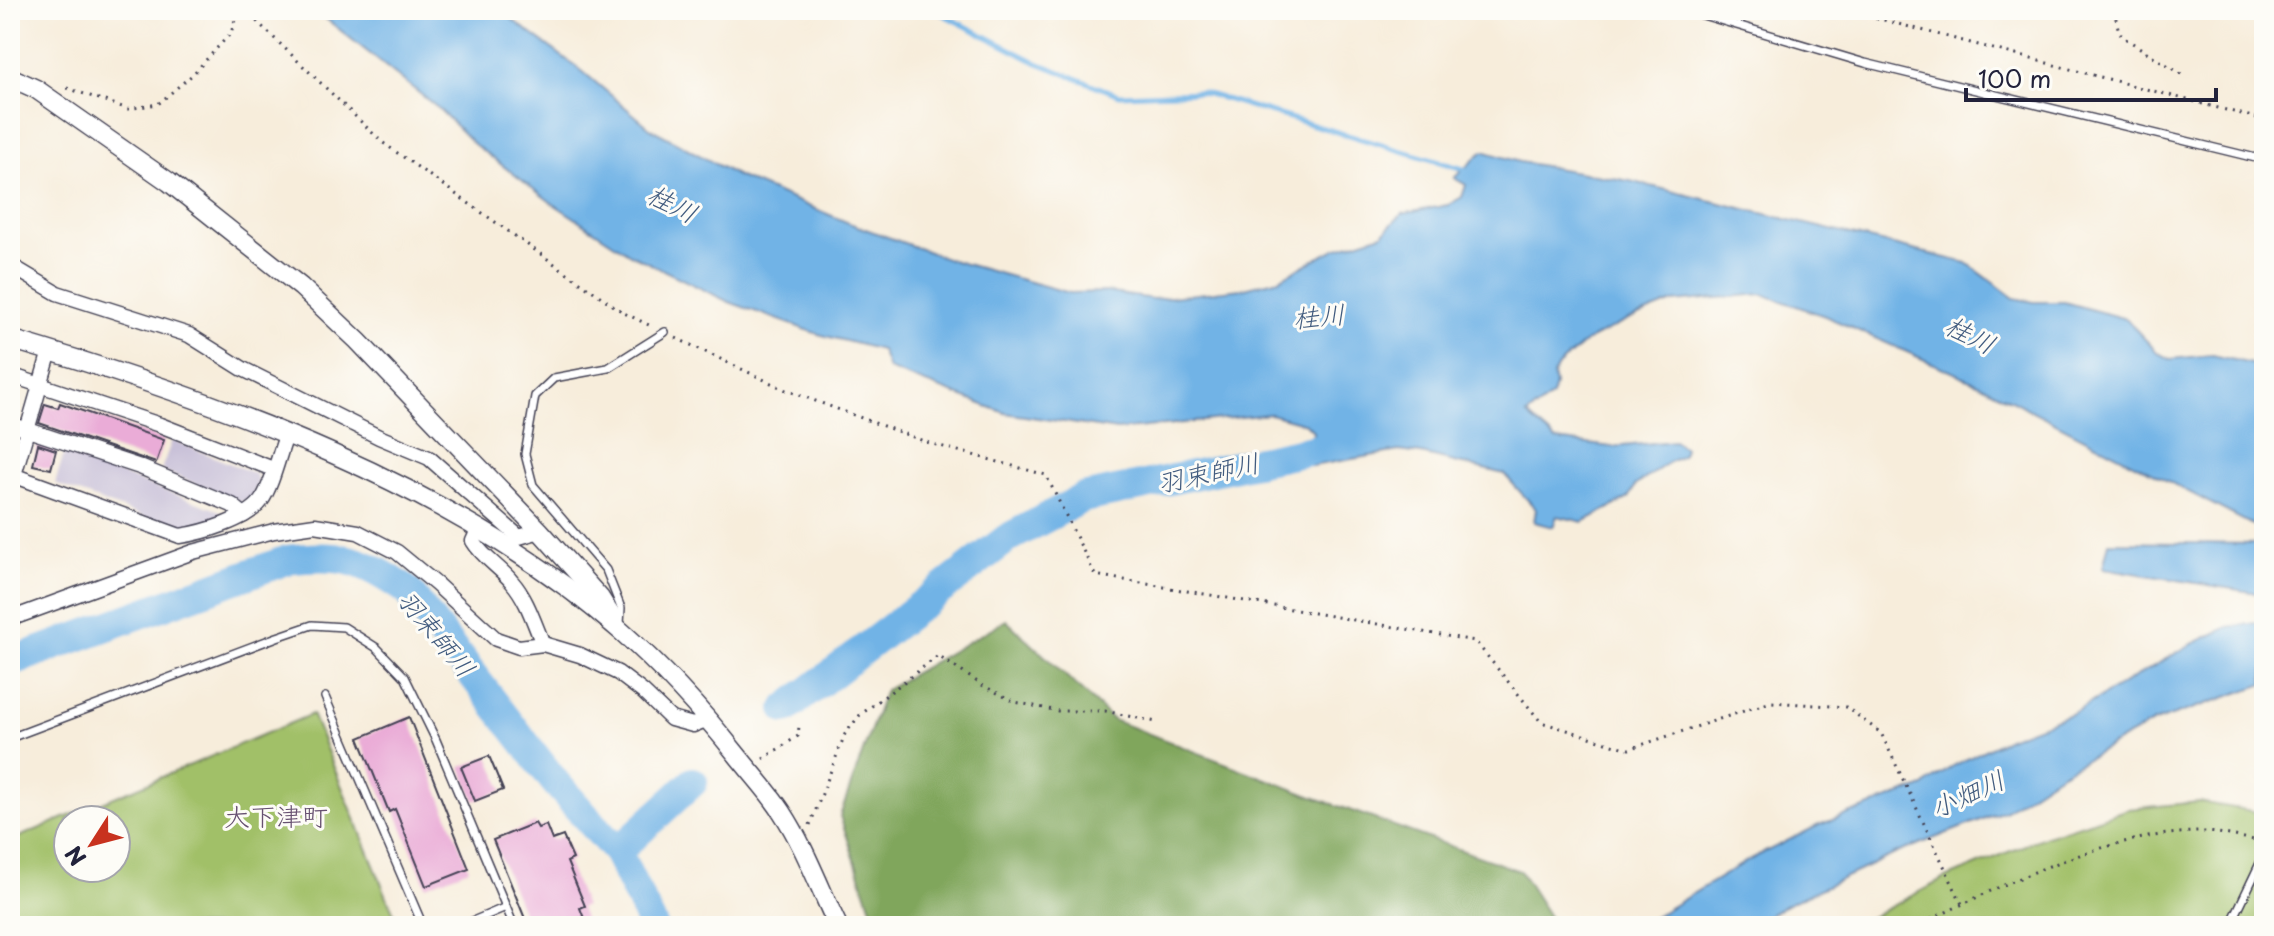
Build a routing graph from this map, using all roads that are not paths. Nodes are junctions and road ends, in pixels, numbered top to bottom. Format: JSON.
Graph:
{"nodes":[{"id":1,"x":1686,"y":10,"type":"edge"},
{"id":2,"x":10,"y":77,"type":"edge"},
{"id":3,"x":2264,"y":160,"type":"edge"},
{"id":4,"x":10,"y":265,"type":"edge"},
{"id":5,"x":665,"y":332,"type":"road end"},
{"id":6,"x":10,"y":339,"type":"edge"},
{"id":7,"x":50,"y":351,"type":"junction"},
{"id":8,"x":10,"y":375,"type":"edge"},
{"id":9,"x":40,"y":384,"type":"junction"},
{"id":10,"x":10,"y":424,"type":"edge"},
{"id":11,"x":27,"y":429,"type":"junction"},
{"id":12,"x":286,"y":436,"type":"junction"},
{"id":13,"x":273,"y":469,"type":"junction"},
{"id":14,"x":12,"y":475,"type":"edge"},
{"id":15,"x":244,"y":515,"type":"junction"},
{"id":16,"x":479,"y":528,"type":"junction"},
{"id":17,"x":540,"y":531,"type":"junction"},
{"id":18,"x":10,"y":619,"type":"edge"},
{"id":19,"x":620,"y":630,"type":"junction"},
{"id":20,"x":543,"y":644,"type":"junction"},
{"id":21,"x":325,"y":697,"type":"dead end"},
{"id":22,"x":708,"y":719,"type":"junction"},
{"id":23,"x":10,"y":738,"type":"edge"},
{"id":24,"x":2264,"y":855,"type":"edge"},
{"id":25,"x":506,"y":907,"type":"junction"},
{"id":26,"x":423,"y":926,"type":"edge"},
{"id":27,"x":461,"y":926,"type":"edge"},
{"id":28,"x":514,"y":926,"type":"edge"},
{"id":29,"x":838,"y":926,"type":"edge"},
{"id":30,"x":2230,"y":926,"type":"edge"}],
"edges":[{"from":1,"to":3,"type":"lane"},
{"from":2,"to":17,"type":"street"},
{"from":4,"to":17,"type":"street"},
{"from":5,"to":19,"type":"lane"},
{"from":6,"to":7,"type":"street"},
{"from":7,"to":9,"type":"street"},
{"from":7,"to":12,"type":"street"},
{"from":8,"to":9,"type":"street"},
{"from":9,"to":11,"type":"street"},
{"from":9,"to":13,"type":"street"},
{"from":10,"to":11,"type":"street"},
{"from":11,"to":14,"type":"street"},
{"from":11,"to":15,"type":"street"},
{"from":12,"to":13,"type":"street"},
{"from":12,"to":16,"type":"street"},
{"from":13,"to":15,"type":"street"},
{"from":14,"to":15,"type":"street"},
{"from":16,"to":19,"type":"street"},
{"from":16,"to":20,"type":"street"},
{"from":17,"to":19,"type":"street"},
{"from":18,"to":20,"type":"street"},
{"from":19,"to":22,"type":"street"},
{"from":20,"to":22,"type":"street"},
{"from":21,"to":26,"type":"lane"},
{"from":22,"to":29,"type":"street"},
{"from":23,"to":25,"type":"lane"},
{"from":24,"to":30,"type":"lane"},
{"from":25,"to":27,"type":"lane"},
{"from":25,"to":28,"type":"lane"}]}
